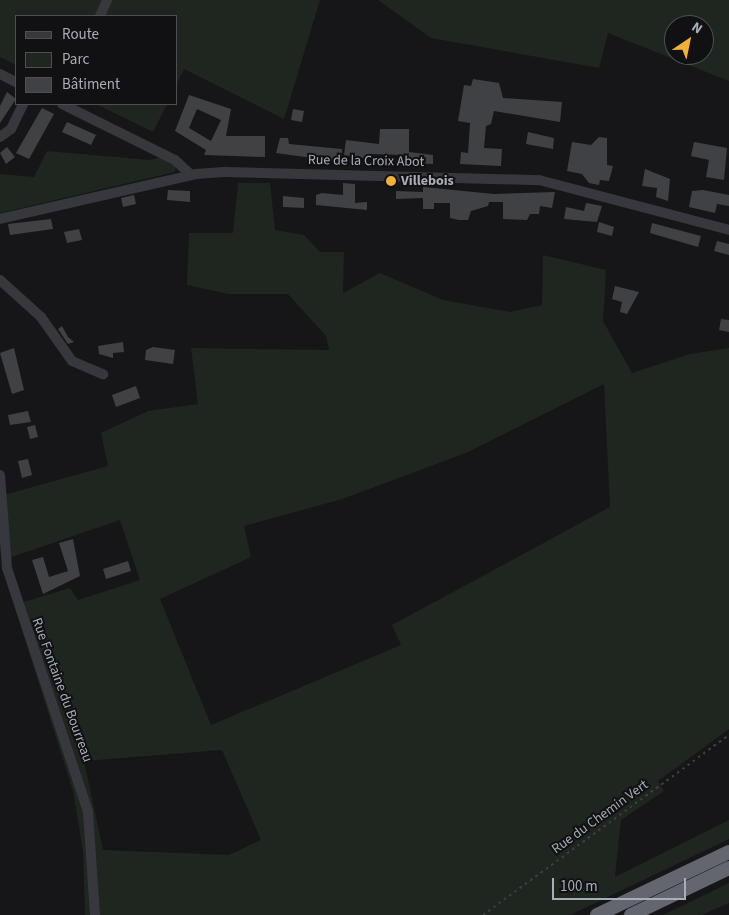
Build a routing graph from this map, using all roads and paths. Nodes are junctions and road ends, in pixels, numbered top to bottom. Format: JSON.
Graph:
{"nodes":[{"id":1,"x":107,"y":0,"type":"edge"},
{"id":2,"x":100,"y":15,"type":"edge"},
{"id":3,"x":0,"y":74,"type":"edge"},
{"id":4,"x":15,"y":82,"type":"edge"},
{"id":5,"x":22,"y":105,"type":"edge"},
{"id":6,"x":64,"y":105,"type":"edge"},
{"id":7,"x":0,"y":137,"type":"edge"},
{"id":8,"x":191,"y":175,"type":"junction"},
{"id":9,"x":0,"y":219,"type":"edge"},
{"id":10,"x":729,"y":230,"type":"edge"},
{"id":11,"x":0,"y":280,"type":"edge"},
{"id":12,"x":102,"y":374,"type":"dead end"},
{"id":13,"x":0,"y":475,"type":"edge"},
{"id":14,"x":729,"y":736,"type":"edge"},
{"id":15,"x":729,"y":852,"type":"edge"},
{"id":16,"x":729,"y":868,"type":"edge"},
{"id":17,"x":95,"y":915,"type":"edge"},
{"id":18,"x":484,"y":915,"type":"edge"},
{"id":19,"x":596,"y":915,"type":"edge"},
{"id":20,"x":631,"y":915,"type":"edge"}],
"edges":[{"from":1,"to":2,"type":"street"},
{"from":3,"to":4,"type":"street"},
{"from":5,"to":7,"type":"street"},
{"from":6,"to":8,"type":"street"},
{"from":8,"to":9,"type":"street","name":"Rue de la Croix Abot"},
{"from":8,"to":10,"type":"street","name":"Rue de la Croix Abot"},
{"from":11,"to":12,"type":"street"},
{"from":13,"to":17,"type":"street","name":"Rue Fontaine du Bourreau"},
{"from":14,"to":18,"type":"path","name":"Rue du Chemin Vert"},
{"from":15,"to":19,"type":"highway"},
{"from":16,"to":20,"type":"highway"}]}
